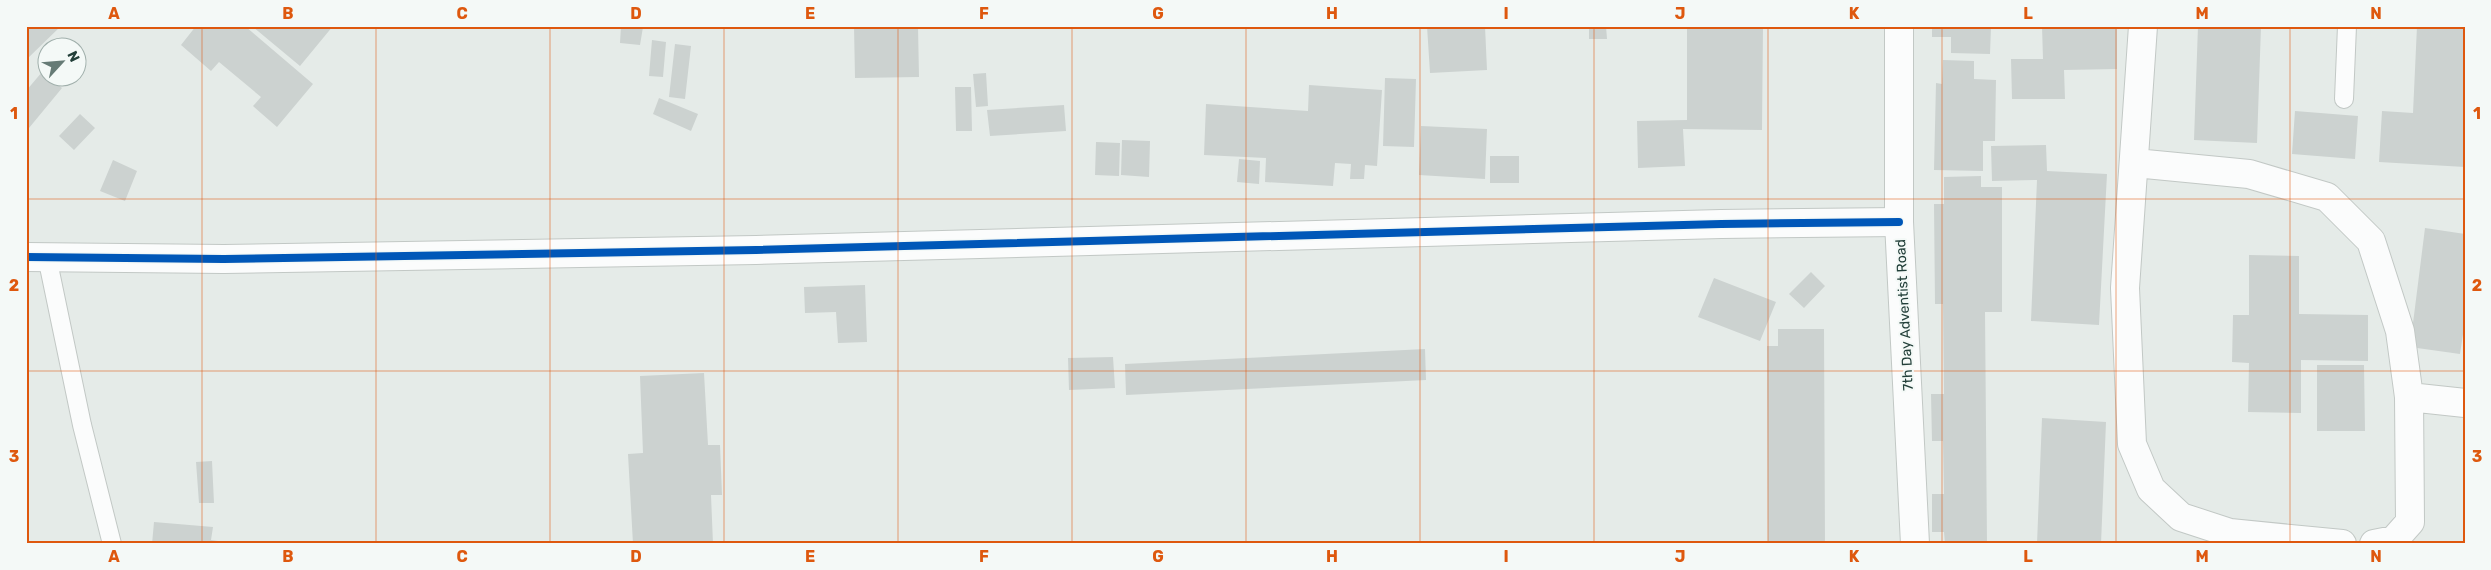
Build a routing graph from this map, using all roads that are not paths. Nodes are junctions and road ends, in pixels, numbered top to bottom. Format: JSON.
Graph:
{"nodes":[{"id":1,"x":1899,"y":26,"type":"edge"},
{"id":2,"x":2143,"y":26,"type":"edge"},
{"id":3,"x":2347,"y":26,"type":"edge"},
{"id":4,"x":2344,"y":99,"type":"dead end"},
{"id":5,"x":2135,"y":163,"type":"junction"},
{"id":6,"x":1899,"y":222,"type":"junction"},
{"id":7,"x":36,"y":257,"type":"edge"},
{"id":8,"x":2409,"y":397,"type":"junction"},
{"id":9,"x":2465,"y":403,"type":"edge"},
{"id":10,"x":112,"y":544,"type":"edge"},
{"id":11,"x":1915,"y":544,"type":"edge"},
{"id":12,"x":2342,"y":544,"type":"edge"},
{"id":13,"x":2374,"y":544,"type":"edge"}],
"edges":[{"from":1,"to":6,"type":"street","name":"7th Day Adventist Road"},
{"from":2,"to":5,"type":"street"},
{"from":3,"to":4,"type":"lane"},
{"from":5,"to":8,"type":"street"},
{"from":5,"to":12,"type":"street"},
{"from":6,"to":7,"type":"street"},
{"from":6,"to":11,"type":"street","name":"7th Day Adventist Road"},
{"from":7,"to":10,"type":"lane"},
{"from":8,"to":9,"type":"street"},
{"from":8,"to":13,"type":"street"}]}
